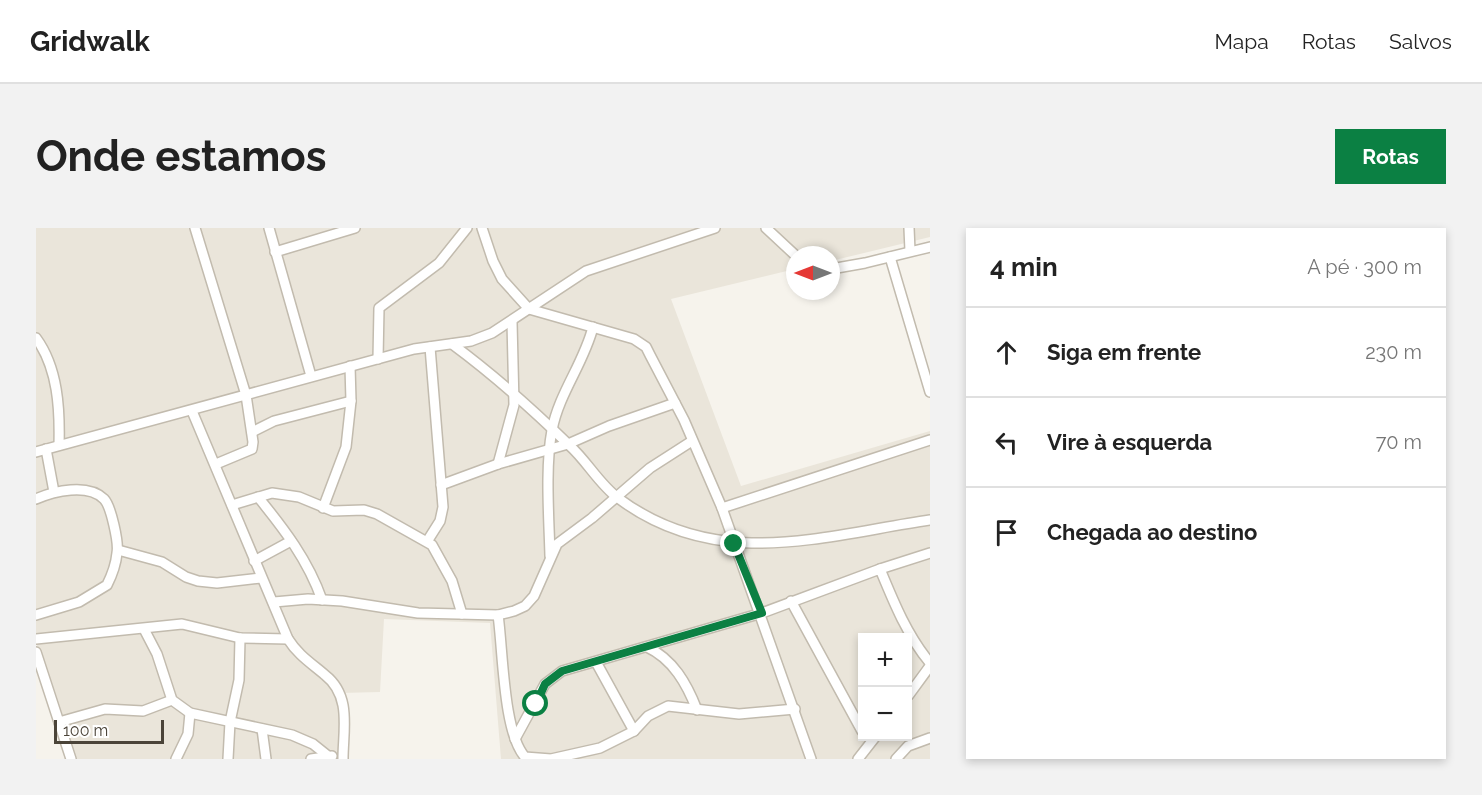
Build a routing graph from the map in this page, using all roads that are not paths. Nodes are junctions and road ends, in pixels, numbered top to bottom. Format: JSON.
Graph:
{"nodes":[{"id":1,"x":195,"y":228,"type":"edge"},
{"id":2,"x":269,"y":228,"type":"edge"},
{"id":3,"x":355,"y":228,"type":"edge"},
{"id":4,"x":467,"y":228,"type":"edge"},
{"id":5,"x":482,"y":228,"type":"edge"},
{"id":6,"x":715,"y":228,"type":"edge"},
{"id":7,"x":766,"y":228,"type":"edge"},
{"id":8,"x":909,"y":228,"type":"edge"},
{"id":9,"x":338,"y":230,"type":"edge"},
{"id":10,"x":786,"y":247,"type":"edge"},
{"id":11,"x":930,"y":247,"type":"edge"},
{"id":12,"x":910,"y":251,"type":"junction"},
{"id":13,"x":275,"y":252,"type":"junction"},
{"id":14,"x":890,"y":257,"type":"junction"},
{"id":15,"x":840,"y":267,"type":"edge"},
{"id":16,"x":529,"y":309,"type":"junction"},
{"id":17,"x":512,"y":322,"type":"junction"},
{"id":18,"x":593,"y":327,"type":"junction"},
{"id":19,"x":36,"y":338,"type":"edge"},
{"id":20,"x":452,"y":344,"type":"junction"},
{"id":21,"x":430,"y":347,"type":"junction"},
{"id":22,"x":378,"y":359,"type":"junction"},
{"id":23,"x":350,"y":366,"type":"junction"},
{"id":24,"x":311,"y":376,"type":"junction"},
{"id":25,"x":514,"y":392,"type":"junction"},
{"id":26,"x":930,"y":392,"type":"edge"},
{"id":27,"x":246,"y":395,"type":"junction"},
{"id":28,"x":351,"y":401,"type":"junction"},
{"id":29,"x":675,"y":403,"type":"junction"},
{"id":30,"x":192,"y":411,"type":"junction"},
{"id":31,"x":552,"y":431,"type":"junction"},
{"id":32,"x":252,"y":432,"type":"junction"},
{"id":33,"x":930,"y":440,"type":"edge"},
{"id":34,"x":692,"y":441,"type":"junction"},
{"id":35,"x":568,"y":444,"type":"junction"},
{"id":36,"x":59,"y":446,"type":"junction"},
{"id":37,"x":551,"y":448,"type":"junction"},
{"id":38,"x":41,"y":450,"type":"edge"},
{"id":39,"x":216,"y":464,"type":"junction"},
{"id":40,"x":498,"y":464,"type":"junction"},
{"id":41,"x":441,"y":485,"type":"junction"},
{"id":42,"x":54,"y":492,"type":"junction"},
{"id":43,"x":258,"y":497,"type":"junction"},
{"id":44,"x":617,"y":498,"type":"junction"},
{"id":45,"x":36,"y":499,"type":"edge"},
{"id":46,"x":232,"y":505,"type":"junction"},
{"id":47,"x":323,"y":508,"type":"junction"},
{"id":48,"x":722,"y":508,"type":"junction"},
{"id":49,"x":930,"y":520,"type":"edge"},
{"id":50,"x":428,"y":540,"type":"junction"},
{"id":51,"x":291,"y":541,"type":"junction"},
{"id":52,"x":734,"y":544,"type":"junction"},
{"id":53,"x":118,"y":550,"type":"junction"},
{"id":54,"x":930,"y":554,"type":"edge"},
{"id":55,"x":550,"y":556,"type":"junction"},
{"id":56,"x":255,"y":561,"type":"junction"},
{"id":57,"x":880,"y":569,"type":"junction"},
{"id":58,"x":261,"y":578,"type":"junction"},
{"id":59,"x":322,"y":600,"type":"junction"},
{"id":60,"x":791,"y":601,"type":"junction"},
{"id":61,"x":274,"y":602,"type":"junction"},
{"id":62,"x":762,"y":613,"type":"junction"},
{"id":63,"x":462,"y":614,"type":"junction"},
{"id":64,"x":36,"y":615,"type":"edge"},
{"id":65,"x":498,"y":615,"type":"junction"},
{"id":66,"x":144,"y":628,"type":"junction"},
{"id":67,"x":240,"y":638,"type":"junction"},
{"id":68,"x":36,"y":639,"type":"edge"},
{"id":69,"x":288,"y":639,"type":"junction"},
{"id":70,"x":647,"y":647,"type":"junction"},
{"id":71,"x":36,"y":652,"type":"edge"},
{"id":72,"x":596,"y":662,"type":"junction"},
{"id":73,"x":930,"y":664,"type":"edge"},
{"id":74,"x":912,"y":690,"type":"edge"},
{"id":75,"x":172,"y":700,"type":"junction"},
{"id":76,"x":795,"y":709,"type":"junction"},
{"id":77,"x":697,"y":710,"type":"junction"},
{"id":78,"x":190,"y":713,"type":"junction"},
{"id":79,"x":59,"y":722,"type":"junction"},
{"id":80,"x":230,"y":723,"type":"junction"},
{"id":81,"x":858,"y":724,"type":"edge"},
{"id":82,"x":262,"y":729,"type":"junction"},
{"id":83,"x":634,"y":731,"type":"junction"},
{"id":84,"x":930,"y":738,"type":"edge"},
{"id":85,"x":515,"y":739,"type":"junction"},
{"id":86,"x":868,"y":741,"type":"edge"},
{"id":87,"x":593,"y":754,"type":"edge"},
{"id":88,"x":328,"y":756,"type":"junction"},
{"id":89,"x":343,"y":757,"type":"edge"},
{"id":90,"x":71,"y":759,"type":"edge"},
{"id":91,"x":176,"y":759,"type":"edge"},
{"id":92,"x":228,"y":759,"type":"edge"},
{"id":93,"x":266,"y":759,"type":"edge"},
{"id":94,"x":311,"y":759,"type":"edge"},
{"id":95,"x":811,"y":759,"type":"edge"},
{"id":96,"x":858,"y":759,"type":"edge"},
{"id":97,"x":896,"y":759,"type":"edge"}],
"edges":[{"from":1,"to":27,"type":"street"},
{"from":2,"to":13,"type":"street"},
{"from":3,"to":9,"type":"street"},
{"from":4,"to":22,"type":"street"},
{"from":5,"to":16,"type":"street"},
{"from":6,"to":16,"type":"street"},
{"from":7,"to":10,"type":"street"},
{"from":8,"to":12,"type":"street"},
{"from":9,"to":13,"type":"street"},
{"from":11,"to":12,"type":"street"},
{"from":12,"to":14,"type":"street"},
{"from":13,"to":24,"type":"street"},
{"from":14,"to":15,"type":"street"},
{"from":14,"to":26,"type":"street"},
{"from":16,"to":17,"type":"street"},
{"from":16,"to":18,"type":"street"},
{"from":17,"to":20,"type":"street"},
{"from":17,"to":25,"type":"street"},
{"from":18,"to":29,"type":"street"},
{"from":18,"to":31,"type":"street"},
{"from":19,"to":36,"type":"street"},
{"from":20,"to":21,"type":"street"},
{"from":20,"to":25,"type":"street"},
{"from":21,"to":22,"type":"street"},
{"from":21,"to":41,"type":"street"},
{"from":22,"to":23,"type":"street"},
{"from":23,"to":24,"type":"street"},
{"from":23,"to":28,"type":"street"},
{"from":24,"to":27,"type":"street"},
{"from":25,"to":31,"type":"street"},
{"from":25,"to":40,"type":"street"},
{"from":27,"to":30,"type":"street"},
{"from":27,"to":32,"type":"street"},
{"from":28,"to":32,"type":"street"},
{"from":28,"to":47,"type":"street"},
{"from":29,"to":34,"type":"street"},
{"from":29,"to":35,"type":"street"},
{"from":30,"to":36,"type":"street"},
{"from":30,"to":39,"type":"street"},
{"from":31,"to":35,"type":"street"},
{"from":31,"to":37,"type":"street"},
{"from":32,"to":39,"type":"street"},
{"from":33,"to":48,"type":"street"},
{"from":34,"to":44,"type":"street"},
{"from":34,"to":48,"type":"street"},
{"from":35,"to":37,"type":"street"},
{"from":35,"to":44,"type":"street"},
{"from":36,"to":38,"type":"street"},
{"from":37,"to":40,"type":"street"},
{"from":37,"to":55,"type":"street"},
{"from":38,"to":42,"type":"street"},
{"from":39,"to":46,"type":"street"},
{"from":40,"to":41,"type":"street"},
{"from":41,"to":50,"type":"street"},
{"from":42,"to":45,"type":"street"},
{"from":42,"to":53,"type":"street"},
{"from":43,"to":46,"type":"street"},
{"from":43,"to":47,"type":"street"},
{"from":43,"to":51,"type":"street"},
{"from":44,"to":52,"type":"street"},
{"from":44,"to":55,"type":"street"},
{"from":46,"to":56,"type":"street"},
{"from":47,"to":50,"type":"street"},
{"from":48,"to":52,"type":"street"},
{"from":49,"to":52,"type":"street"},
{"from":50,"to":63,"type":"street"},
{"from":51,"to":56,"type":"street"},
{"from":51,"to":59,"type":"street"},
{"from":52,"to":62,"type":"street"},
{"from":53,"to":58,"type":"street"},
{"from":53,"to":64,"type":"street"},
{"from":54,"to":57,"type":"street"},
{"from":55,"to":65,"type":"street"},
{"from":56,"to":58,"type":"street"},
{"from":57,"to":60,"type":"street"},
{"from":57,"to":73,"type":"street"},
{"from":58,"to":61,"type":"street"},
{"from":59,"to":61,"type":"street"},
{"from":59,"to":63,"type":"street"},
{"from":60,"to":62,"type":"street"},
{"from":60,"to":81,"type":"street"},
{"from":61,"to":69,"type":"street"},
{"from":62,"to":70,"type":"street"},
{"from":62,"to":76,"type":"street"},
{"from":63,"to":65,"type":"street"},
{"from":65,"to":85,"type":"street"},
{"from":66,"to":67,"type":"street"},
{"from":66,"to":68,"type":"street"},
{"from":66,"to":75,"type":"street"},
{"from":67,"to":69,"type":"street"},
{"from":67,"to":80,"type":"street"},
{"from":69,"to":89,"type":"street"},
{"from":70,"to":72,"type":"street"},
{"from":70,"to":77,"type":"street"},
{"from":71,"to":79,"type":"street"},
{"from":72,"to":83,"type":"street"},
{"from":72,"to":85,"type":"street"},
{"from":73,"to":74,"type":"street"},
{"from":75,"to":78,"type":"street"},
{"from":75,"to":79,"type":"street"},
{"from":76,"to":77,"type":"street"},
{"from":76,"to":95,"type":"street"},
{"from":77,"to":83,"type":"street"},
{"from":78,"to":80,"type":"street"},
{"from":78,"to":91,"type":"street"},
{"from":79,"to":90,"type":"street"},
{"from":80,"to":82,"type":"street"},
{"from":80,"to":92,"type":"street"},
{"from":82,"to":88,"type":"street"},
{"from":82,"to":93,"type":"street"},
{"from":83,"to":87,"type":"street"},
{"from":84,"to":97,"type":"street"},
{"from":85,"to":87,"type":"street"},
{"from":86,"to":96,"type":"street"},
{"from":88,"to":89,"type":"street"},
{"from":88,"to":94,"type":"street"}]}
